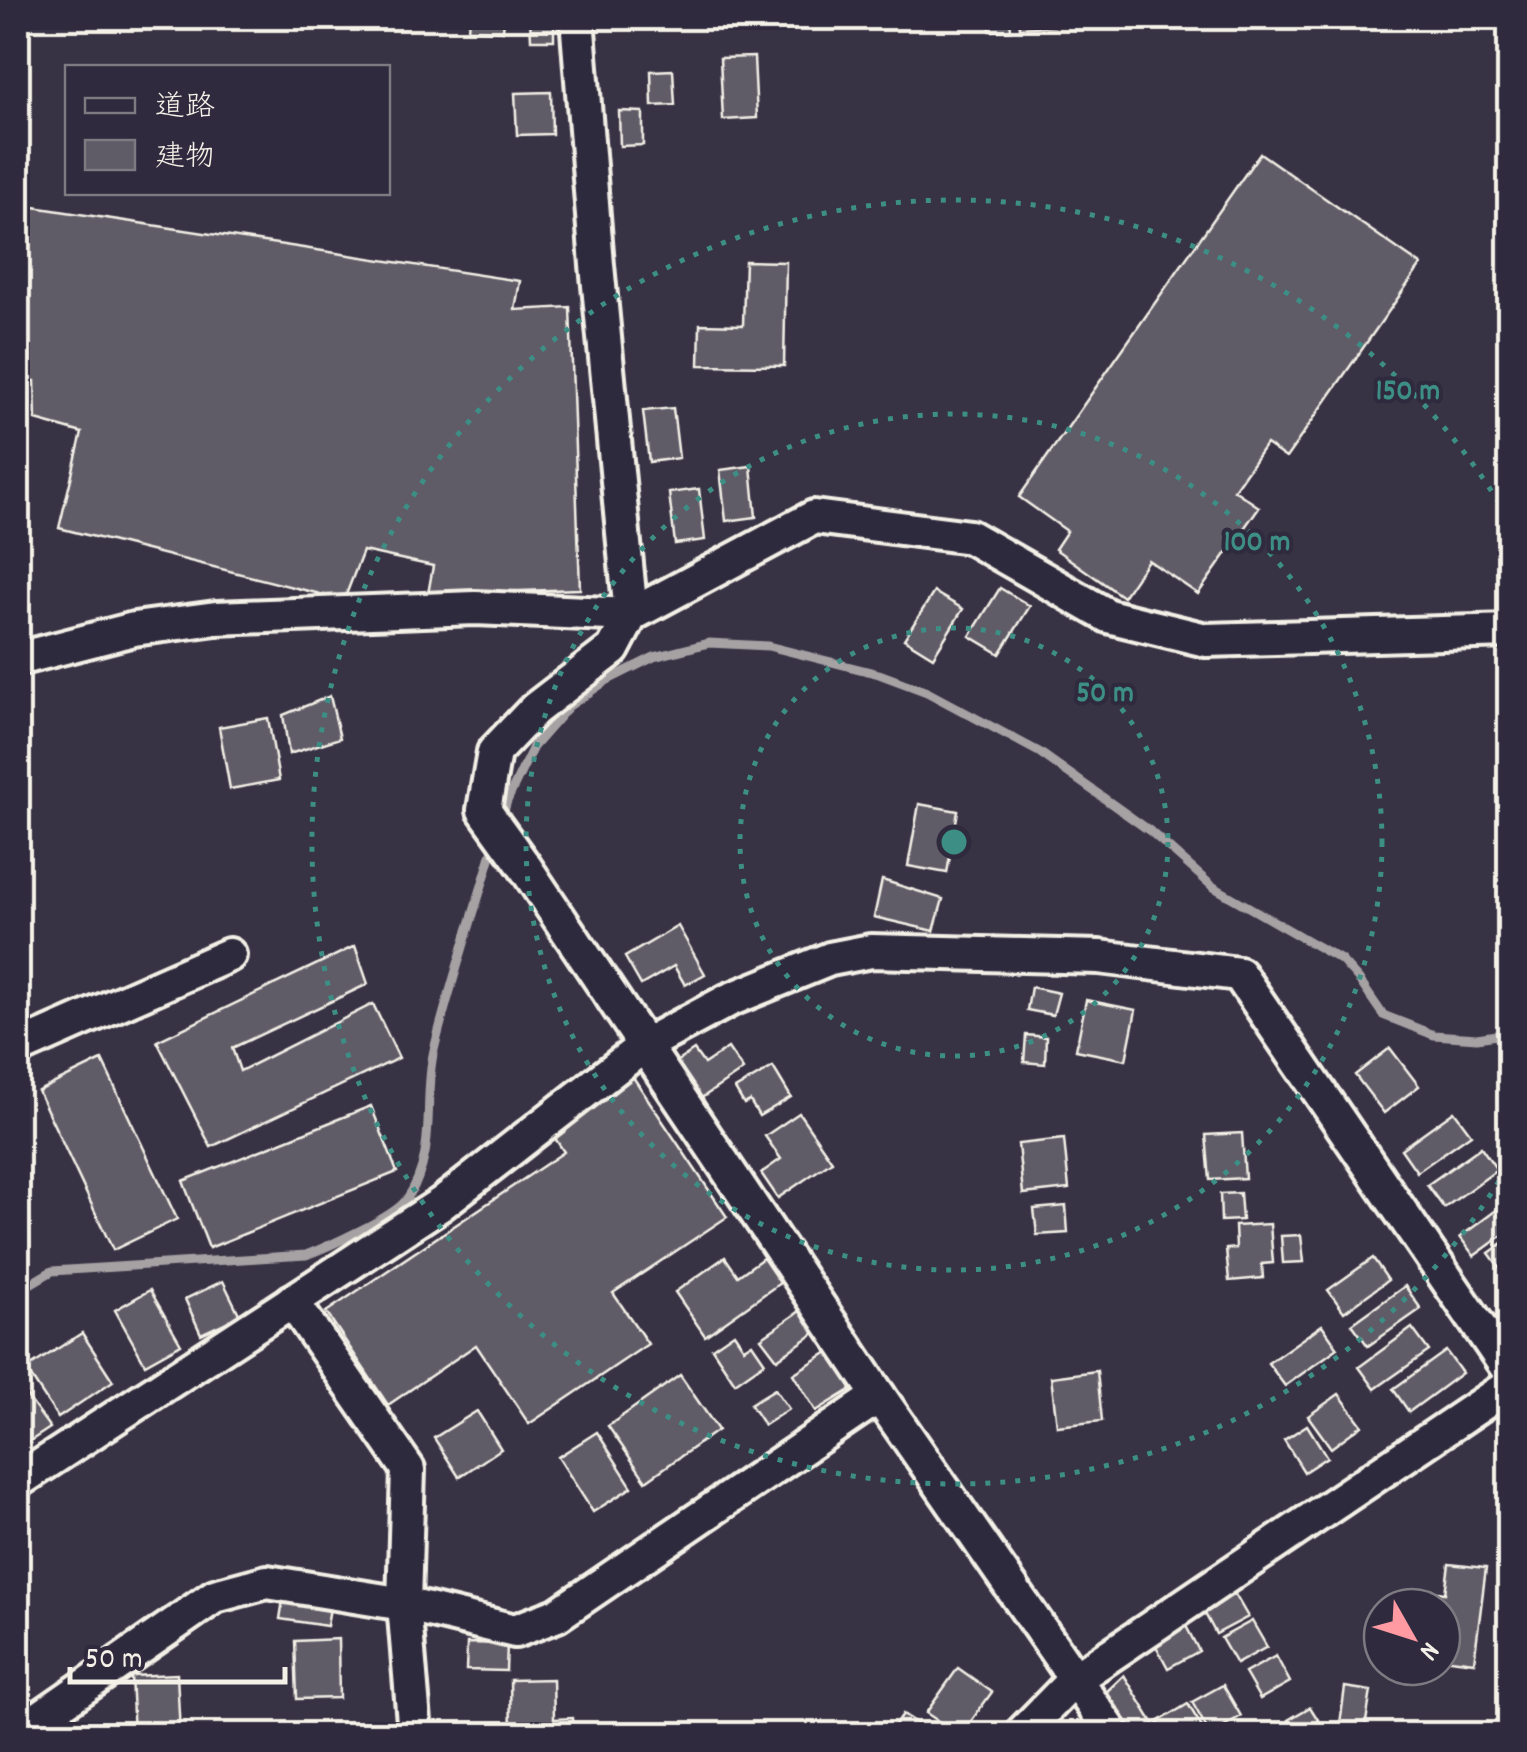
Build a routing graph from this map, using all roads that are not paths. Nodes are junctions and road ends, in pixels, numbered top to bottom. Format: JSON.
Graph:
{"nodes":[{"id":1,"x":577,"y":18,"type":"edge"},
{"id":2,"x":631,"y":615,"type":"junction"},
{"id":3,"x":1510,"y":630,"type":"edge"},
{"id":4,"x":18,"y":658,"type":"edge"},
{"id":5,"x":229,"y":955,"type":"dead end"},
{"id":6,"x":645,"y":1045,"type":"junction"},
{"id":7,"x":18,"y":1048,"type":"edge"},
{"id":8,"x":292,"y":1301,"type":"junction"},
{"id":9,"x":1510,"y":1372,"type":"edge"},
{"id":10,"x":1510,"y":1385,"type":"edge"},
{"id":11,"x":879,"y":1396,"type":"junction"},
{"id":12,"x":18,"y":1481,"type":"edge"},
{"id":13,"x":404,"y":1604,"type":"junction"},
{"id":14,"x":1076,"y":1679,"type":"junction"},
{"id":15,"x":18,"y":1733,"type":"edge"},
{"id":16,"x":415,"y":1734,"type":"edge"},
{"id":17,"x":1021,"y":1734,"type":"edge"},
{"id":18,"x":1113,"y":1734,"type":"edge"}],
"edges":[{"from":1,"to":2,"type":"street"},
{"from":2,"to":3,"type":"street"},
{"from":2,"to":4,"type":"street"},
{"from":2,"to":6,"type":"street"},
{"from":5,"to":7,"type":"street"},
{"from":6,"to":8,"type":"street"},
{"from":6,"to":9,"type":"street"},
{"from":6,"to":11,"type":"street"},
{"from":8,"to":12,"type":"street"},
{"from":8,"to":13,"type":"street"},
{"from":10,"to":14,"type":"street"},
{"from":11,"to":13,"type":"street"},
{"from":11,"to":14,"type":"street"},
{"from":13,"to":15,"type":"street"},
{"from":13,"to":16,"type":"street"},
{"from":14,"to":17,"type":"street"},
{"from":14,"to":18,"type":"street"}]}
